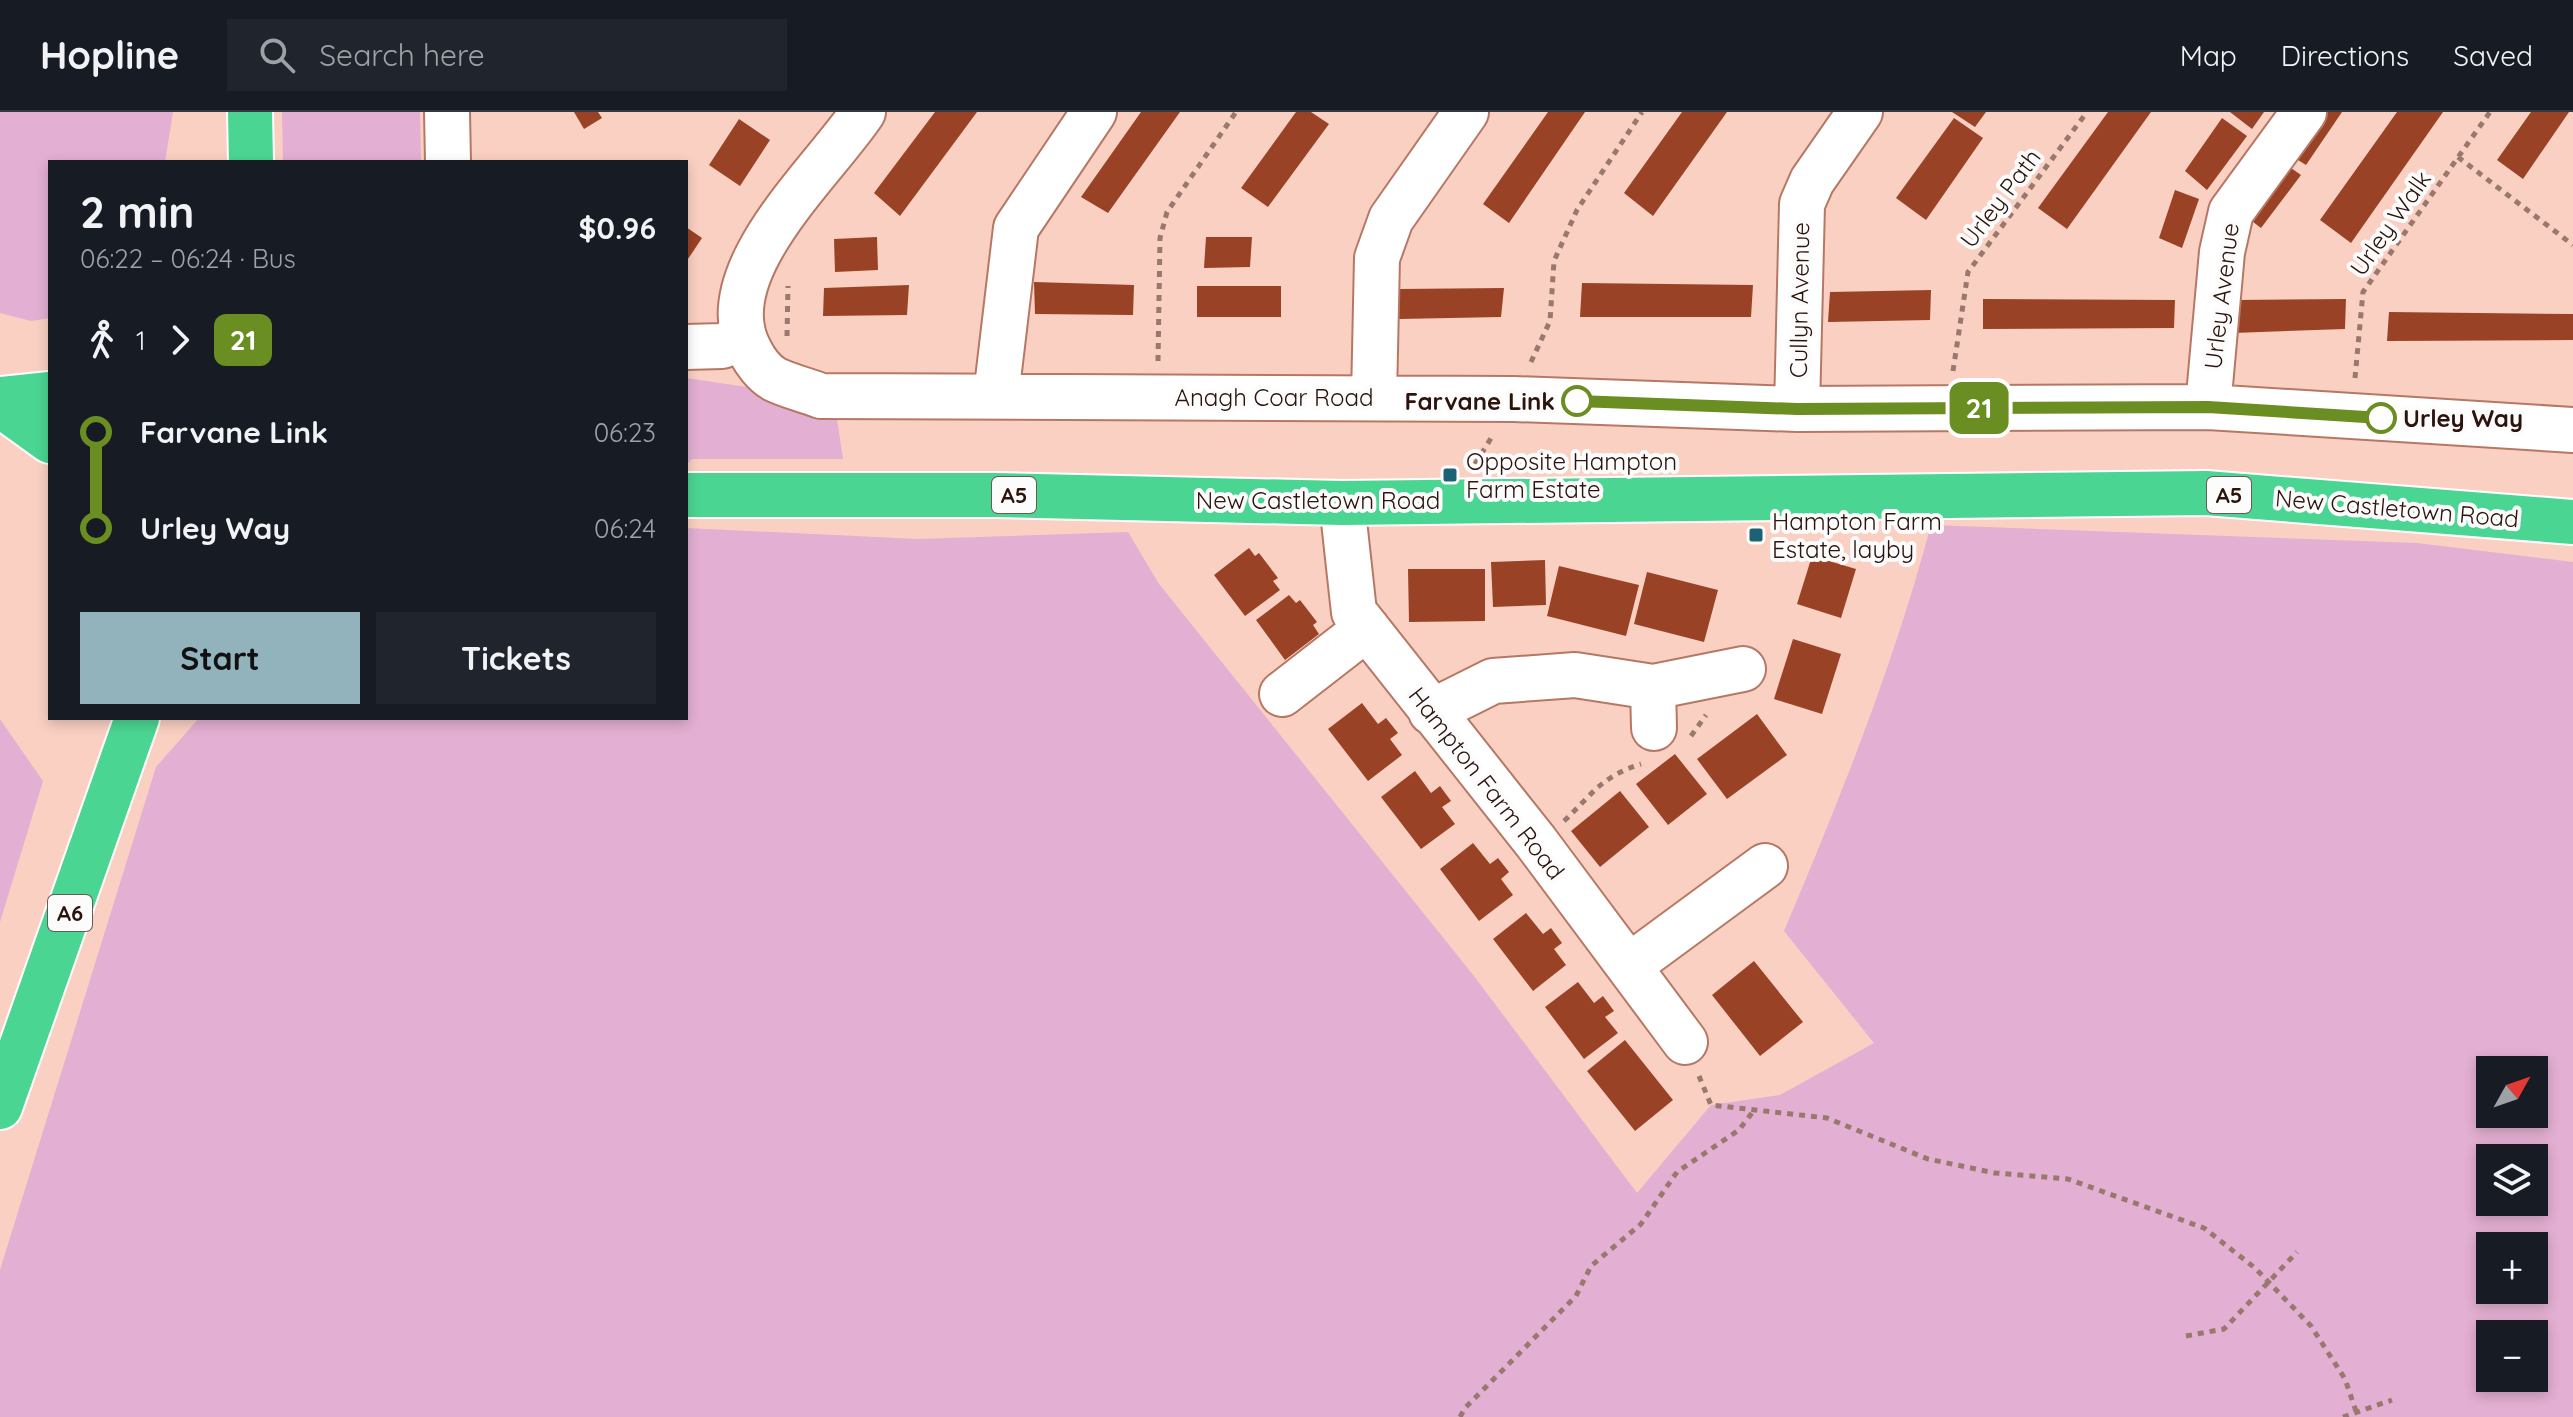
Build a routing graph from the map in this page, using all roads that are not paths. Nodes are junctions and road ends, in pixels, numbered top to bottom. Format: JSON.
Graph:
{"nodes":[{"id":1,"x":250,"y":112,"type":"edge"},
{"id":2,"x":447,"y":112,"type":"edge"},
{"id":3,"x":863,"y":112,"type":"edge"},
{"id":4,"x":1094,"y":112,"type":"edge"},
{"id":5,"x":1466,"y":112,"type":"edge"},
{"id":6,"x":1860,"y":112,"type":"edge"},
{"id":7,"x":2304,"y":112,"type":"edge"},
{"id":8,"x":251,"y":160,"type":"edge"},
{"id":9,"x":448,"y":160,"type":"edge"},
{"id":10,"x":743,"y":338,"type":"junction"},
{"id":11,"x":688,"y":347,"type":"edge"},
{"id":12,"x":48,"y":394,"type":"edge"},
{"id":13,"x":996,"y":396,"type":"junction"},
{"id":14,"x":1374,"y":398,"type":"junction"},
{"id":15,"x":0,"y":402,"type":"edge"},
{"id":16,"x":2208,"y":407,"type":"junction"},
{"id":17,"x":1797,"y":409,"type":"junction"},
{"id":18,"x":2573,"y":430,"type":"edge"},
{"id":19,"x":48,"y":439,"type":"edge"},
{"id":20,"x":688,"y":495,"type":"edge"},
{"id":21,"x":1342,"y":503,"type":"junction"},
{"id":22,"x":2573,"y":522,"type":"edge"},
{"id":23,"x":1354,"y":638,"type":"junction"},
{"id":24,"x":1743,"y":669,"type":"dead end"},
{"id":25,"x":1282,"y":694,"type":"dead end"},
{"id":26,"x":1431,"y":712,"type":"junction"},
{"id":27,"x":136,"y":720,"type":"edge"},
{"id":28,"x":1765,"y":866,"type":"dead end"},
{"id":29,"x":1629,"y":966,"type":"junction"},
{"id":30,"x":1685,"y":1042,"type":"road end"},
{"id":31,"x":0,"y":1107,"type":"edge"}],
"edges":[{"from":1,"to":8,"type":"highway"},
{"from":2,"to":9,"type":"street"},
{"from":3,"to":10,"type":"street"},
{"from":4,"to":13,"type":"street"},
{"from":5,"to":14,"type":"street"},
{"from":6,"to":17,"type":"street","name":"Cullyn Avenue"},
{"from":7,"to":16,"type":"street","name":"Urley Avenue"},
{"from":10,"to":11,"type":"street"},
{"from":10,"to":13,"type":"street","name":"Anagh Coar Road"},
{"from":12,"to":15,"type":"highway"},
{"from":13,"to":14,"type":"street","name":"Anagh Coar Road"},
{"from":14,"to":17,"type":"street","name":"Anagh Coar Road"},
{"from":15,"to":19,"type":"highway"},
{"from":16,"to":17,"type":"street","name":"Anagh Coar Road"},
{"from":16,"to":18,"type":"street","name":"Anagh Coar Road"},
{"from":20,"to":21,"type":"highway","name":"New Castletown Road","number":"A5"},
{"from":21,"to":22,"type":"highway","name":"New Castletown Road","number":"A5"},
{"from":21,"to":23,"type":"street","name":"Hampton Farm Road"},
{"from":23,"to":25,"type":"street"},
{"from":23,"to":26,"type":"street","name":"Hampton Farm Road"},
{"from":24,"to":26,"type":"street"},
{"from":26,"to":29,"type":"street","name":"Hampton Farm Road"},
{"from":27,"to":31,"type":"highway","number":"A6"},
{"from":28,"to":29,"type":"street"},
{"from":29,"to":30,"type":"street","name":"Hampton Farm Road"}]}
